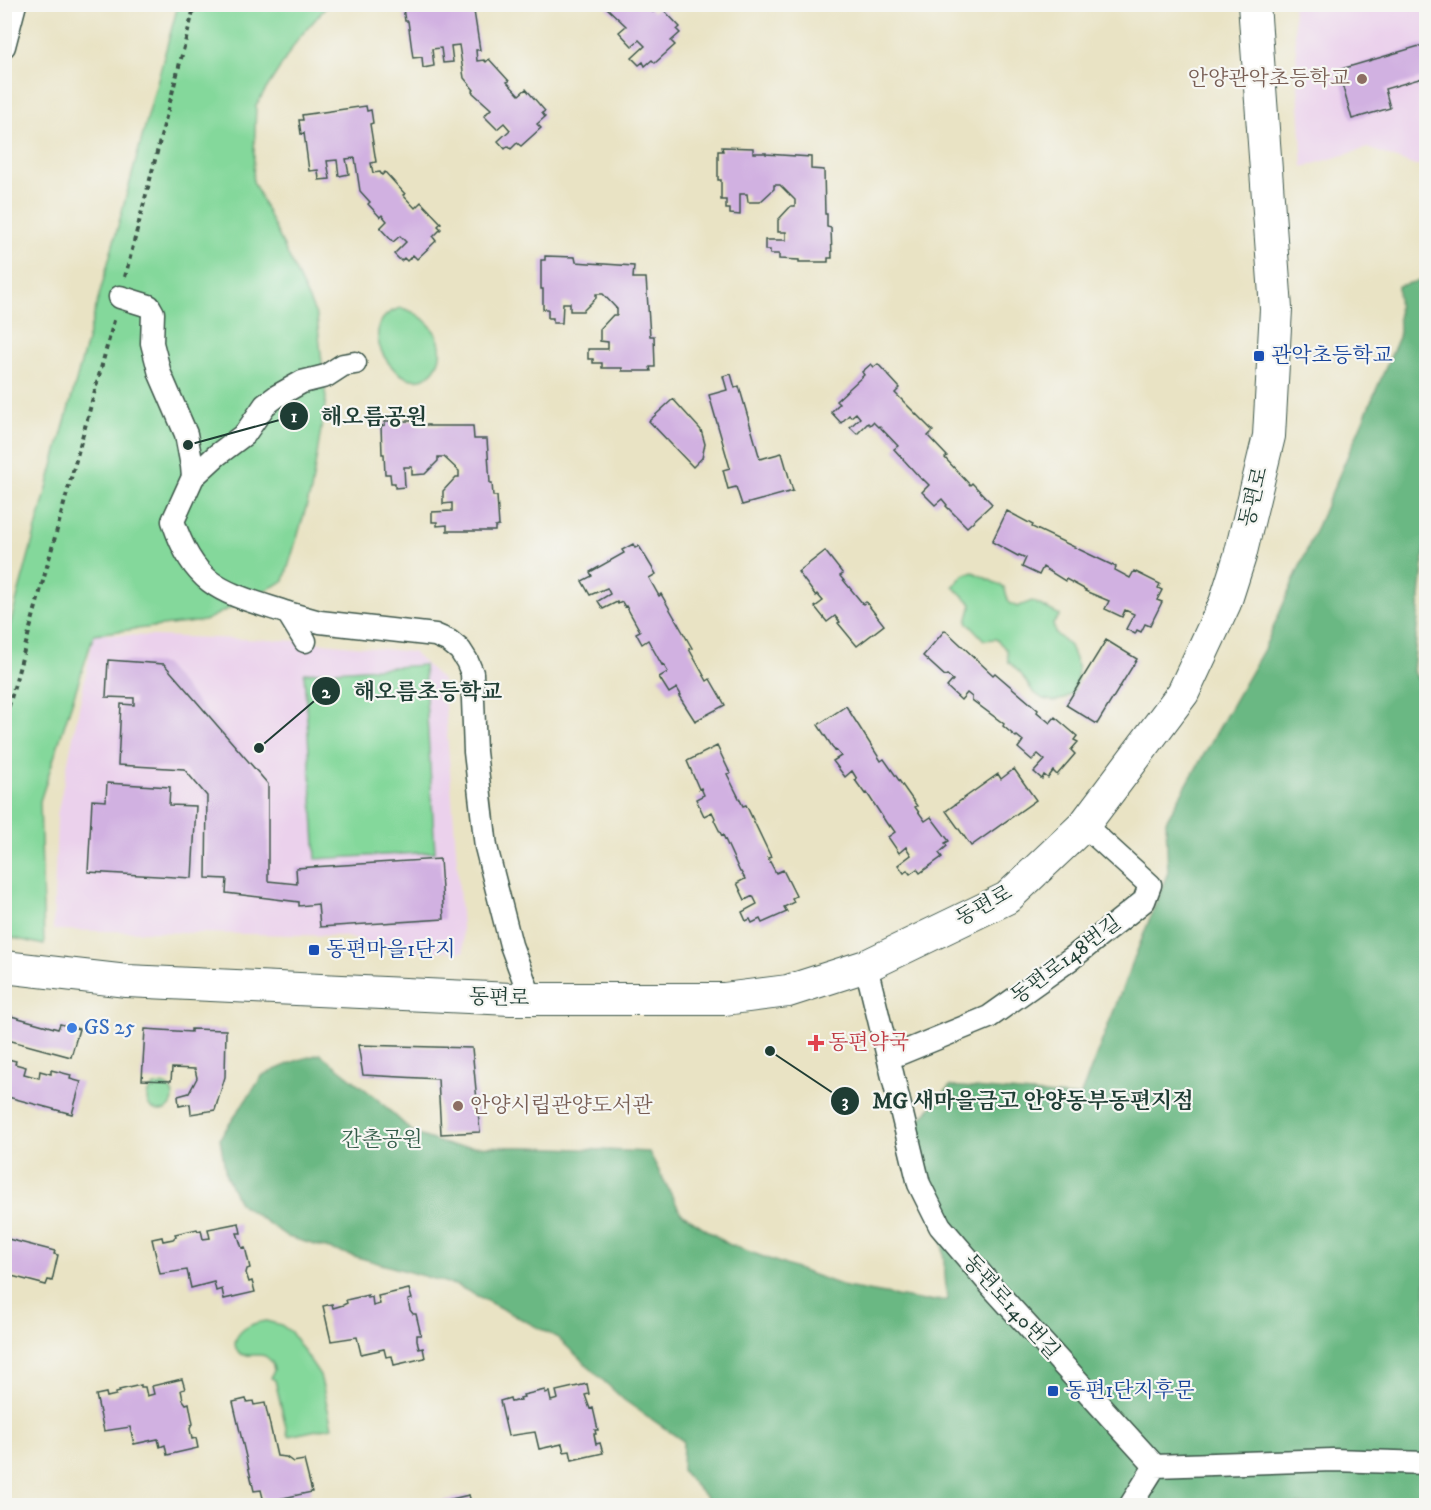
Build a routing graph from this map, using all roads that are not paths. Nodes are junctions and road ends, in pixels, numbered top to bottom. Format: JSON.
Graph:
{"nodes":[{"id":1,"x":15,"y":4,"type":"edge"},
{"id":2,"x":1254,"y":4,"type":"edge"},
{"id":3,"x":4,"y":46,"type":"edge"},
{"id":4,"x":120,"y":297,"type":"road end"},
{"id":5,"x":356,"y":363,"type":"dead end"},
{"id":6,"x":193,"y":477,"type":"junction"},
{"id":7,"x":288,"y":614,"type":"junction"},
{"id":8,"x":305,"y":641,"type":"dead end"},
{"id":9,"x":1084,"y":825,"type":"junction"},
{"id":10,"x":866,"y":966,"type":"junction"},
{"id":11,"x":4,"y":967,"type":"edge"},
{"id":12,"x":531,"y":999,"type":"junction"},
{"id":13,"x":889,"y":1058,"type":"junction"},
{"id":14,"x":1426,"y":1463,"type":"edge"},
{"id":15,"x":1155,"y":1466,"type":"junction"},
{"id":16,"x":1130,"y":1506,"type":"edge"}],
"edges":[{"from":1,"to":3,"type":"street"},
{"from":2,"to":9,"type":"street","name":"동편로"},
{"from":4,"to":6,"type":"street"},
{"from":5,"to":6,"type":"street"},
{"from":6,"to":7,"type":"street"},
{"from":7,"to":8,"type":"street"},
{"from":7,"to":12,"type":"street"},
{"from":9,"to":10,"type":"street","name":"동편로"},
{"from":9,"to":13,"type":"street","name":"동편로148번길"},
{"from":10,"to":12,"type":"street","name":"동편로"},
{"from":10,"to":13,"type":"street","name":"동편로140번길"},
{"from":11,"to":12,"type":"street","name":"동편로"},
{"from":13,"to":15,"type":"street","name":"동편로140번길"},
{"from":14,"to":15,"type":"street"},
{"from":15,"to":16,"type":"street"}]}
